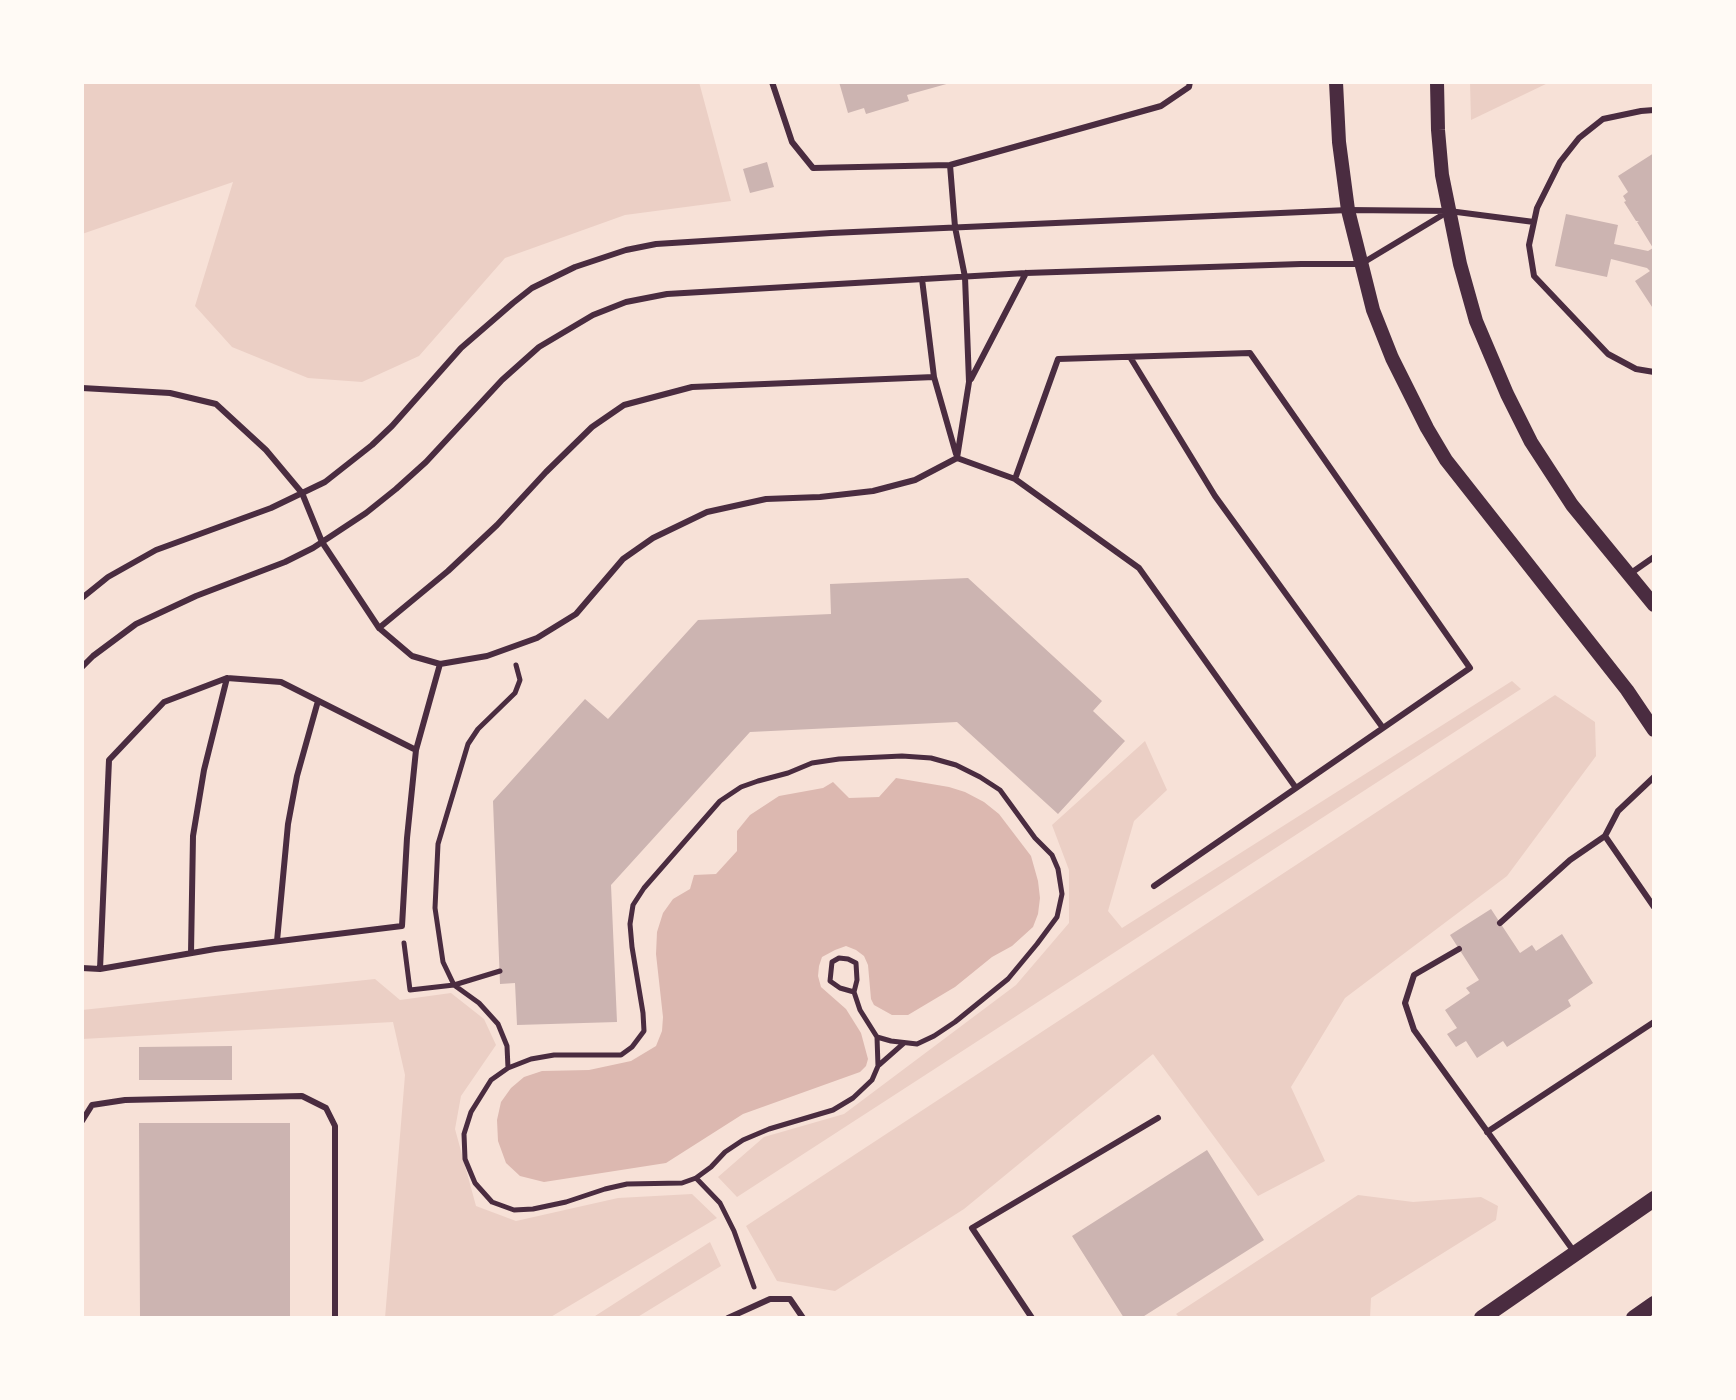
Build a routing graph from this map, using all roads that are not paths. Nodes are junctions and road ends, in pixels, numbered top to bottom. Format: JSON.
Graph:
{"nodes":[{"id":1,"x":772,"y":82,"type":"edge"},
{"id":2,"x":1190,"y":82,"type":"edge"},
{"id":3,"x":1336,"y":82,"type":"edge"},
{"id":4,"x":1437,"y":82,"type":"edge"},
{"id":5,"x":1654,"y":110,"type":"edge"},
{"id":6,"x":950,"y":165,"type":"junction"},
{"id":7,"x":1348,"y":210,"type":"junction"},
{"id":8,"x":1449,"y":211,"type":"junction"},
{"id":9,"x":1534,"y":222,"type":"junction"},
{"id":10,"x":955,"y":227,"type":"junction"},
{"id":11,"x":1361,"y":264,"type":"junction"},
{"id":12,"x":1026,"y":273,"type":"junction"},
{"id":13,"x":965,"y":277,"type":"junction"},
{"id":14,"x":922,"y":279,"type":"junction"},
{"id":15,"x":1130,"y":357,"type":"junction"},
{"id":16,"x":1654,"y":372,"type":"edge"},
{"id":17,"x":934,"y":377,"type":"junction"},
{"id":18,"x":969,"y":382,"type":"junction"},
{"id":19,"x":82,"y":388,"type":"edge"},
{"id":20,"x":957,"y":458,"type":"junction"},
{"id":21,"x":1015,"y":479,"type":"junction"},
{"id":22,"x":302,"y":493,"type":"junction"},
{"id":23,"x":322,"y":542,"type":"junction"},
{"id":24,"x":1654,"y":557,"type":"edge"},
{"id":25,"x":1628,"y":575,"type":"junction"},
{"id":26,"x":82,"y":598,"type":"edge"},
{"id":27,"x":1654,"y":605,"type":"edge"},
{"id":28,"x":379,"y":628,"type":"junction"},
{"id":29,"x":440,"y":664,"type":"junction"},
{"id":30,"x":82,"y":667,"type":"edge"},
{"id":31,"x":227,"y":678,"type":"junction"},
{"id":32,"x":318,"y":701,"type":"junction"},
{"id":33,"x":1383,"y":728,"type":"junction"},
{"id":34,"x":1654,"y":730,"type":"edge"},
{"id":35,"x":416,"y":750,"type":"junction"},
{"id":36,"x":1654,"y":777,"type":"edge"},
{"id":37,"x":1296,"y":788,"type":"junction"},
{"id":38,"x":1605,"y":836,"type":"junction"},
{"id":39,"x":1154,"y":886,"type":"dead end"},
{"id":40,"x":1654,"y":907,"type":"edge"},
{"id":41,"x":1500,"y":923,"type":"dead end"},
{"id":42,"x":277,"y":941,"type":"junction"},
{"id":43,"x":1459,"y":949,"type":"dead end"},
{"id":44,"x":191,"y":953,"type":"junction"},
{"id":45,"x":82,"y":968,"type":"edge"},
{"id":46,"x":100,"y":969,"type":"junction"},
{"id":47,"x":1654,"y":1022,"type":"edge"},
{"id":48,"x":1158,"y":1118,"type":"dead end"},
{"id":49,"x":82,"y":1121,"type":"edge"},
{"id":50,"x":1487,"y":1132,"type":"junction"},
{"id":51,"x":1654,"y":1199,"type":"edge"},
{"id":52,"x":1575,"y":1253,"type":"junction"},
{"id":53,"x":1654,"y":1304,"type":"edge"},
{"id":54,"x":335,"y":1318,"type":"edge"},
{"id":55,"x":728,"y":1318,"type":"edge"},
{"id":56,"x":803,"y":1318,"type":"edge"},
{"id":57,"x":1032,"y":1318,"type":"edge"},
{"id":58,"x":1482,"y":1318,"type":"edge"},
{"id":59,"x":1634,"y":1318,"type":"edge"}],
"edges":[{"from":1,"to":6,"type":"lane"},
{"from":2,"to":6,"type":"lane"},
{"from":3,"to":7,"type":"street"},
{"from":4,"to":8,"type":"street"},
{"from":5,"to":9,"type":"lane"},
{"from":6,"to":10,"type":"lane"},
{"from":7,"to":8,"type":"lane"},
{"from":7,"to":10,"type":"lane"},
{"from":7,"to":11,"type":"street"},
{"from":8,"to":9,"type":"lane"},
{"from":8,"to":11,"type":"lane"},
{"from":8,"to":25,"type":"street"},
{"from":9,"to":16,"type":"lane"},
{"from":10,"to":13,"type":"lane"},
{"from":10,"to":22,"type":"lane"},
{"from":11,"to":12,"type":"lane"},
{"from":11,"to":34,"type":"street"},
{"from":12,"to":13,"type":"lane"},
{"from":12,"to":18,"type":"lane"},
{"from":13,"to":14,"type":"lane"},
{"from":13,"to":18,"type":"lane"},
{"from":14,"to":17,"type":"lane"},
{"from":14,"to":23,"type":"lane"},
{"from":15,"to":21,"type":"lane"},
{"from":15,"to":33,"type":"lane"},
{"from":15,"to":33,"type":"lane"},
{"from":17,"to":20,"type":"lane"},
{"from":17,"to":28,"type":"lane"},
{"from":18,"to":20,"type":"lane"},
{"from":19,"to":22,"type":"lane"},
{"from":20,"to":21,"type":"lane"},
{"from":20,"to":29,"type":"lane"},
{"from":21,"to":37,"type":"lane"},
{"from":22,"to":23,"type":"lane"},
{"from":22,"to":26,"type":"lane"},
{"from":23,"to":28,"type":"lane"},
{"from":23,"to":30,"type":"lane"},
{"from":24,"to":25,"type":"lane"},
{"from":25,"to":27,"type":"street"},
{"from":28,"to":29,"type":"lane"},
{"from":29,"to":35,"type":"lane"},
{"from":31,"to":32,"type":"lane"},
{"from":31,"to":44,"type":"lane"},
{"from":31,"to":46,"type":"lane"},
{"from":32,"to":35,"type":"lane"},
{"from":32,"to":42,"type":"lane"},
{"from":33,"to":37,"type":"lane"},
{"from":35,"to":42,"type":"lane"},
{"from":36,"to":38,"type":"lane"},
{"from":37,"to":39,"type":"lane"},
{"from":38,"to":40,"type":"lane"},
{"from":38,"to":41,"type":"lane"},
{"from":42,"to":44,"type":"lane"},
{"from":43,"to":50,"type":"lane"},
{"from":44,"to":46,"type":"lane"},
{"from":45,"to":46,"type":"lane"},
{"from":47,"to":50,"type":"lane"},
{"from":48,"to":57,"type":"lane"},
{"from":49,"to":54,"type":"lane"},
{"from":50,"to":52,"type":"lane"},
{"from":51,"to":52,"type":"main road"},
{"from":52,"to":58,"type":"main road"},
{"from":53,"to":59,"type":"main road"},
{"from":55,"to":56,"type":"lane"}]}
